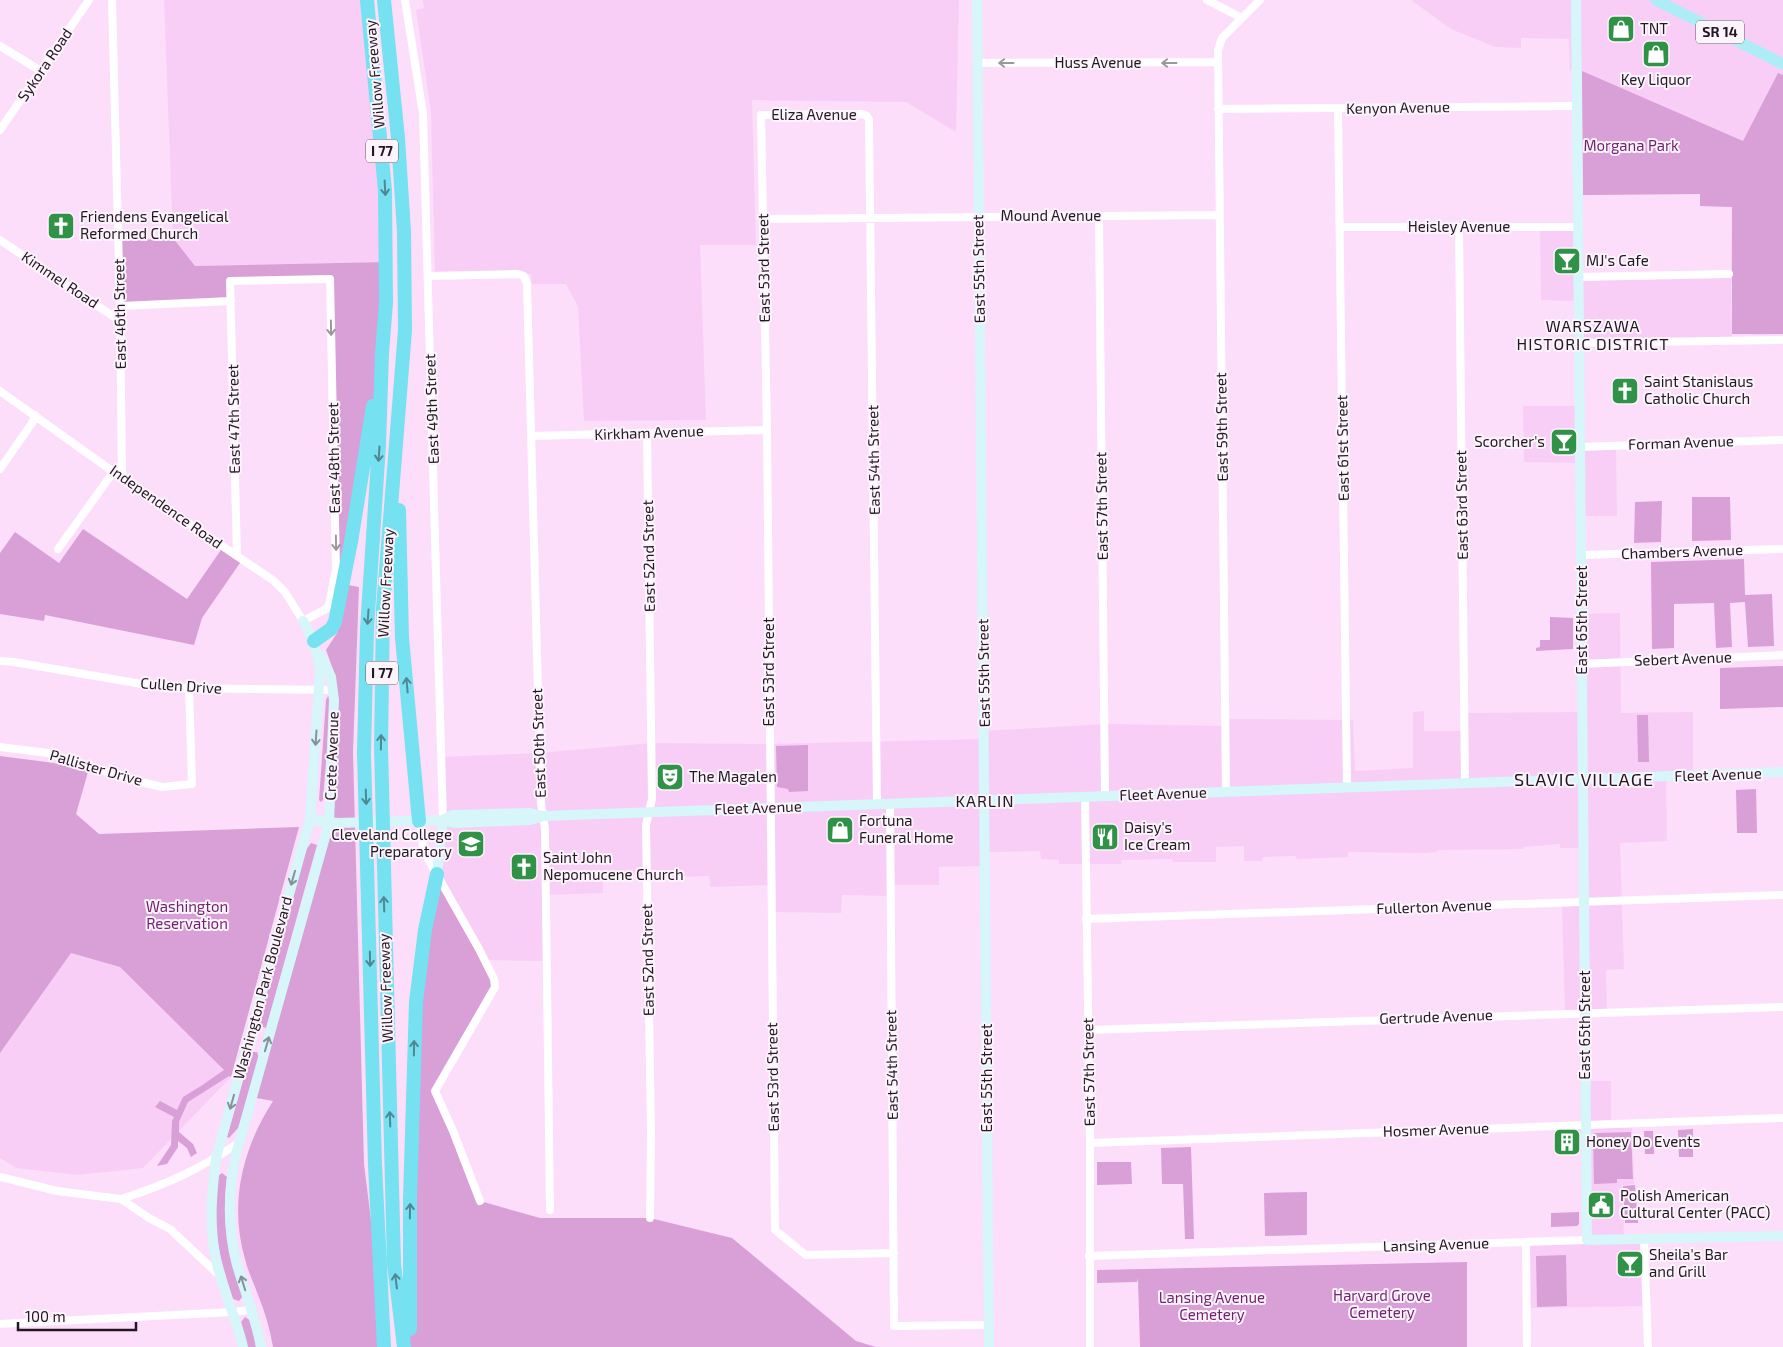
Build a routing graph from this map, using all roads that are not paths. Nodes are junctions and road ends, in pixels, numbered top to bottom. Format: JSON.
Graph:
{"nodes":[{"id":1,"x":89,"y":0,"type":"edge"},
{"id":2,"x":112,"y":0,"type":"edge"},
{"id":3,"x":367,"y":0,"type":"edge"},
{"id":4,"x":384,"y":0,"type":"edge"},
{"id":5,"x":405,"y":0,"type":"edge"},
{"id":6,"x":977,"y":0,"type":"edge"},
{"id":7,"x":1207,"y":0,"type":"edge"},
{"id":8,"x":1260,"y":0,"type":"edge"},
{"id":9,"x":1576,"y":0,"type":"edge"},
{"id":10,"x":1656,"y":0,"type":"edge"},
{"id":11,"x":1242,"y":18,"type":"junction"},
{"id":12,"x":0,"y":46,"type":"edge"},
{"id":13,"x":1218,"y":62,"type":"junction"},
{"id":14,"x":978,"y":63,"type":"junction"},
{"id":15,"x":1783,"y":64,"type":"edge"},
{"id":16,"x":41,"y":71,"type":"junction"},
{"id":17,"x":1577,"y":106,"type":"junction"},
{"id":18,"x":1218,"y":109,"type":"junction"},
{"id":19,"x":1338,"y":109,"type":"junction"},
{"id":20,"x":761,"y":115,"type":"joint"},
{"id":21,"x":867,"y":116,"type":"joint"},
{"id":22,"x":0,"y":130,"type":"edge"},
{"id":23,"x":1220,"y":215,"type":"junction"},
{"id":24,"x":979,"y":216,"type":"junction"},
{"id":25,"x":1100,"y":216,"type":"junction"},
{"id":26,"x":871,"y":218,"type":"junction"},
{"id":27,"x":763,"y":220,"type":"junction"},
{"id":28,"x":1340,"y":227,"type":"junction"},
{"id":29,"x":1459,"y":227,"type":"junction"},
{"id":30,"x":1578,"y":227,"type":"junction"},
{"id":31,"x":0,"y":240,"type":"edge"},
{"id":32,"x":1729,"y":274,"type":"dead end"},
{"id":33,"x":428,"y":276,"type":"junction"},
{"id":34,"x":1578,"y":277,"type":"junction"},
{"id":35,"x":330,"y":279,"type":"joint"},
{"id":36,"x":231,"y":302,"type":"junction"},
{"id":37,"x":120,"y":306,"type":"junction"},
{"id":38,"x":120,"y":321,"type":"junction"},
{"id":39,"x":1783,"y":340,"type":"edge"},
{"id":40,"x":1578,"y":344,"type":"junction"},
{"id":41,"x":382,"y":353,"type":"junction"},
{"id":42,"x":0,"y":391,"type":"edge"},
{"id":43,"x":35,"y":416,"type":"junction"},
{"id":44,"x":767,"y":430,"type":"junction"},
{"id":45,"x":647,"y":433,"type":"junction"},
{"id":46,"x":397,"y":436,"type":"junction"},
{"id":47,"x":531,"y":436,"type":"junction"},
{"id":48,"x":1783,"y":440,"type":"edge"},
{"id":49,"x":1580,"y":446,"type":"junction"},
{"id":50,"x":0,"y":469,"type":"edge"},
{"id":51,"x":114,"y":471,"type":"junction"},
{"id":52,"x":122,"y":478,"type":"junction"},
{"id":53,"x":58,"y":549,"type":"dead end"},
{"id":54,"x":1783,"y":549,"type":"edge"},
{"id":55,"x":1582,"y":555,"type":"junction"},
{"id":56,"x":237,"y":556,"type":"junction"},
{"id":57,"x":303,"y":621,"type":"junction"},
{"id":58,"x":314,"y":641,"type":"junction"},
{"id":59,"x":1783,"y":655,"type":"edge"},
{"id":60,"x":0,"y":661,"type":"edge"},
{"id":61,"x":1582,"y":664,"type":"junction"},
{"id":62,"x":189,"y":689,"type":"junction"},
{"id":63,"x":319,"y":689,"type":"junction"},
{"id":64,"x":333,"y":690,"type":"junction"},
{"id":65,"x":0,"y":747,"type":"edge"},
{"id":66,"x":1783,"y":772,"type":"edge"},
{"id":67,"x":1583,"y":780,"type":"junction"},
{"id":68,"x":1465,"y":784,"type":"junction"},
{"id":69,"x":1347,"y":788,"type":"junction"},
{"id":70,"x":1226,"y":792,"type":"junction"},
{"id":71,"x":1085,"y":796,"type":"junction"},
{"id":72,"x":1105,"y":796,"type":"junction"},
{"id":73,"x":985,"y":800,"type":"junction"},
{"id":74,"x":877,"y":804,"type":"junction"},
{"id":75,"x":890,"y":804,"type":"junction"},
{"id":76,"x":769,"y":808,"type":"junction"},
{"id":77,"x":650,"y":812,"type":"junction"},
{"id":78,"x":543,"y":816,"type":"junction"},
{"id":79,"x":310,"y":819,"type":"junction"},
{"id":80,"x":443,"y":820,"type":"junction"},
{"id":81,"x":413,"y":821,"type":"junction"},
{"id":82,"x":329,"y":823,"type":"junction"},
{"id":83,"x":438,"y":874,"type":"junction"},
{"id":84,"x":1783,"y":895,"type":"edge"},
{"id":85,"x":1584,"y":902,"type":"junction"},
{"id":86,"x":1086,"y":919,"type":"junction"},
{"id":87,"x":1783,"y":1007,"type":"edge"},
{"id":88,"x":1584,"y":1012,"type":"junction"},
{"id":89,"x":1088,"y":1030,"type":"junction"},
{"id":90,"x":1783,"y":1118,"type":"edge"},
{"id":91,"x":1586,"y":1125,"type":"junction"},
{"id":92,"x":240,"y":1142,"type":"junction"},
{"id":93,"x":1090,"y":1143,"type":"junction"},
{"id":94,"x":216,"y":1158,"type":"junction"},
{"id":95,"x":0,"y":1177,"type":"edge"},
{"id":96,"x":120,"y":1198,"type":"junction"},
{"id":97,"x":480,"y":1202,"type":"dead end"},
{"id":98,"x":550,"y":1210,"type":"dead end"},
{"id":99,"x":650,"y":1218,"type":"dead end"},
{"id":100,"x":1783,"y":1236,"type":"edge"},
{"id":101,"x":1644,"y":1238,"type":"junction"},
{"id":102,"x":1587,"y":1240,"type":"junction"},
{"id":103,"x":1526,"y":1242,"type":"junction"},
{"id":104,"x":894,"y":1253,"type":"junction"},
{"id":105,"x":1089,"y":1256,"type":"junction"},
{"id":106,"x":220,"y":1276,"type":"junction"},
{"id":107,"x":251,"y":1310,"type":"junction"},
{"id":108,"x":232,"y":1312,"type":"junction"},
{"id":109,"x":0,"y":1324,"type":"edge"},
{"id":110,"x":988,"y":1325,"type":"junction"},
{"id":111,"x":243,"y":1347,"type":"edge"},
{"id":112,"x":261,"y":1347,"type":"edge"},
{"id":113,"x":384,"y":1347,"type":"edge"},
{"id":114,"x":404,"y":1347,"type":"edge"},
{"id":115,"x":410,"y":1347,"type":"edge"},
{"id":116,"x":989,"y":1347,"type":"edge"},
{"id":117,"x":1090,"y":1347,"type":"edge"},
{"id":118,"x":1527,"y":1347,"type":"edge"},
{"id":119,"x":1648,"y":1347,"type":"edge"}],
"edges":[{"from":1,"to":16,"type":"street","name":"Sykora Road"},
{"from":2,"to":37,"type":"street","name":"East 46th Street"},
{"from":3,"to":41,"type":"highway","name":"Willow Freeway","number":"I 77","one_way":true},
{"from":4,"to":46,"type":"highway","name":"Willow Freeway","number":"I 77"},
{"from":5,"to":33,"type":"street","name":"East 49th Street"},
{"from":6,"to":14,"type":"street","name":"East 55th Street"},
{"from":7,"to":11,"type":"street"},
{"from":8,"to":11,"type":"street","name":"East 59th Street"},
{"from":9,"to":17,"type":"street","name":"East 65th Street"},
{"from":10,"to":15,"type":"main road","number":"SR 14"},
{"from":11,"to":13,"type":"street","name":"East 59th Street"},
{"from":12,"to":16,"type":"street"},
{"from":13,"to":14,"type":"street","name":"Huss Avenue","one_way":true},
{"from":13,"to":18,"type":"street","name":"East 59th Street"},
{"from":14,"to":24,"type":"street","name":"East 55th Street"},
{"from":16,"to":22,"type":"street","name":"Sykora Road"},
{"from":17,"to":19,"type":"street","name":"Kenyon Avenue"},
{"from":17,"to":30,"type":"street","name":"East 65th Street"},
{"from":18,"to":19,"type":"street","name":"Kenyon Avenue"},
{"from":18,"to":23,"type":"street","name":"East 59th Street"},
{"from":19,"to":28,"type":"street","name":"East 61st Street"},
{"from":20,"to":21,"type":"street","name":"Eliza Avenue"},
{"from":20,"to":27,"type":"street","name":"East 53rd Street"},
{"from":21,"to":26,"type":"street","name":"East 54th Street"},
{"from":23,"to":25,"type":"street","name":"Mound Avenue"},
{"from":23,"to":70,"type":"street","name":"East 59th Street"},
{"from":24,"to":25,"type":"street","name":"Mound Avenue"},
{"from":24,"to":26,"type":"street","name":"Mound Avenue"},
{"from":24,"to":73,"type":"street","name":"East 55th Street"},
{"from":25,"to":72,"type":"street","name":"East 57th Street"},
{"from":26,"to":27,"type":"street","name":"Mound Avenue"},
{"from":26,"to":74,"type":"street","name":"East 54th Street"},
{"from":27,"to":44,"type":"street","name":"East 53rd Street"},
{"from":28,"to":29,"type":"street","name":"Heisley Avenue"},
{"from":28,"to":69,"type":"street","name":"East 61st Street"},
{"from":29,"to":30,"type":"street","name":"Heisley Avenue"},
{"from":29,"to":68,"type":"street","name":"East 63rd Street"},
{"from":30,"to":34,"type":"street","name":"East 65th Street"},
{"from":31,"to":38,"type":"street","name":"Kimmel Road"},
{"from":32,"to":34,"type":"street"},
{"from":33,"to":47,"type":"street","name":"East 50th Street"},
{"from":33,"to":80,"type":"street","name":"East 49th Street"},
{"from":34,"to":40,"type":"street","name":"East 65th Street"},
{"from":35,"to":36,"type":"street","name":"East 47th Street"},
{"from":35,"to":57,"type":"street","name":"East 48th Street","one_way":true},
{"from":36,"to":37,"type":"street","name":"Kimmel Road"},
{"from":36,"to":56,"type":"street","name":"East 47th Street"},
{"from":37,"to":38,"type":"street","name":"East 46th Street"},
{"from":38,"to":52,"type":"street","name":"East 46th Street"},
{"from":39,"to":40,"type":"street"},
{"from":40,"to":49,"type":"street","name":"East 65th Street"},
{"from":41,"to":58,"type":"highway"},
{"from":41,"to":113,"type":"highway","name":"Willow Freeway","number":"I 77","one_way":true},
{"from":42,"to":43,"type":"street","name":"Independence Road"},
{"from":43,"to":50,"type":"street"},
{"from":43,"to":51,"type":"street","name":"Independence Road"},
{"from":44,"to":45,"type":"street","name":"Kirkham Avenue"},
{"from":44,"to":76,"type":"street","name":"East 53rd Street"},
{"from":45,"to":47,"type":"street","name":"Kirkham Avenue"},
{"from":45,"to":77,"type":"street","name":"East 52nd Street"},
{"from":81,"to":46,"type":"highway","one_way":true},
{"from":114,"to":46,"type":"highway","name":"Willow Freeway","number":"I 77","one_way":true},
{"from":47,"to":78,"type":"street","name":"East 50th Street"},
{"from":48,"to":49,"type":"street","name":"Forman Avenue"},
{"from":49,"to":55,"type":"street","name":"East 65th Street"},
{"from":51,"to":52,"type":"street","name":"Independence Road"},
{"from":51,"to":53,"type":"street"},
{"from":52,"to":56,"type":"street","name":"Independence Road"},
{"from":54,"to":55,"type":"street","name":"Chambers Avenue"},
{"from":55,"to":61,"type":"street","name":"East 65th Street"},
{"from":56,"to":57,"type":"street","name":"Independence Road"},
{"from":57,"to":58,"type":"street","name":"Independence Road"},
{"from":58,"to":63,"type":"street","name":"Independence Road"},
{"from":58,"to":64,"type":"street","name":"Independence Road"},
{"from":59,"to":61,"type":"street","name":"Sebert Avenue"},
{"from":60,"to":62,"type":"street","name":"Cullen Drive"},
{"from":61,"to":67,"type":"street","name":"East 65th Street"},
{"from":62,"to":63,"type":"street","name":"Cullen Drive"},
{"from":62,"to":65,"type":"street","name":"Pallister Drive"},
{"from":63,"to":64,"type":"street","name":"Cullen Drive"},
{"from":63,"to":79,"type":"street","name":"Crete Avenue","one_way":true},
{"from":64,"to":82,"type":"street","name":"Crete Avenue"},
{"from":66,"to":67,"type":"street","name":"Fleet Avenue"},
{"from":67,"to":68,"type":"street","name":"Fleet Avenue"},
{"from":67,"to":85,"type":"street","name":"East 65th Street"},
{"from":68,"to":69,"type":"street","name":"Fleet Avenue"},
{"from":69,"to":70,"type":"street","name":"Fleet Avenue"},
{"from":70,"to":72,"type":"street","name":"Fleet Avenue"},
{"from":71,"to":72,"type":"street","name":"Fleet Avenue"},
{"from":71,"to":73,"type":"street","name":"Fleet Avenue"},
{"from":71,"to":86,"type":"street","name":"East 57th Street"},
{"from":73,"to":75,"type":"street","name":"Fleet Avenue"},
{"from":73,"to":110,"type":"street","name":"East 55th Street"},
{"from":74,"to":75,"type":"street","name":"Fleet Avenue"},
{"from":74,"to":76,"type":"street","name":"Fleet Avenue"},
{"from":75,"to":104,"type":"street","name":"East 54th Street"},
{"from":76,"to":77,"type":"street","name":"Fleet Avenue"},
{"from":76,"to":104,"type":"street","name":"East 53rd Street"},
{"from":77,"to":78,"type":"street","name":"Fleet Avenue"},
{"from":77,"to":99,"type":"street","name":"East 52nd Street"},
{"from":78,"to":80,"type":"street","name":"Fleet Avenue"},
{"from":78,"to":98,"type":"street","name":"East 50th Street"},
{"from":79,"to":82,"type":"street","name":"Fleet Avenue"},
{"from":79,"to":94,"type":"street","name":"Washington Park Boulevard","one_way":true},
{"from":80,"to":81,"type":"street","name":"Fleet Avenue"},
{"from":80,"to":83,"type":"street"},
{"from":81,"to":82,"type":"street","name":"Fleet Avenue"},
{"from":81,"to":83,"type":"street"},
{"from":92,"to":82,"type":"street","name":"Washington Park Boulevard","one_way":true},
{"from":83,"to":97,"type":"street"},
{"from":115,"to":83,"type":"highway","one_way":true},
{"from":84,"to":85,"type":"street","name":"Fullerton Avenue"},
{"from":85,"to":86,"type":"street","name":"Fullerton Avenue"},
{"from":85,"to":88,"type":"street","name":"East 65th Street"},
{"from":86,"to":89,"type":"street","name":"East 57th Street"},
{"from":87,"to":88,"type":"street","name":"Gertrude Avenue"},
{"from":88,"to":89,"type":"street","name":"Gertrude Avenue"},
{"from":88,"to":91,"type":"street","name":"East 65th Street"},
{"from":89,"to":93,"type":"street","name":"East 57th Street"},
{"from":90,"to":91,"type":"street","name":"Hosmer Avenue"},
{"from":91,"to":93,"type":"street","name":"Hosmer Avenue"},
{"from":91,"to":102,"type":"street","name":"East 65th Street"},
{"from":92,"to":94,"type":"street","name":"Washington Park Boulevard"},
{"from":107,"to":92,"type":"street","name":"Washington Park Boulevard","one_way":true},
{"from":93,"to":105,"type":"street","name":"East 57th Street"},
{"from":94,"to":96,"type":"street","name":"Washington Park Boulevard"},
{"from":94,"to":106,"type":"street","name":"Washington Park Boulevard"},
{"from":95,"to":96,"type":"street","name":"Washington Park Boulevard"},
{"from":96,"to":106,"type":"street","name":"Washington Park Boulevard"},
{"from":100,"to":101,"type":"street","name":"Lansing Avenue"},
{"from":101,"to":102,"type":"street","name":"Lansing Avenue"},
{"from":101,"to":119,"type":"street"},
{"from":102,"to":103,"type":"street","name":"Lansing Avenue"},
{"from":103,"to":105,"type":"street","name":"Lansing Avenue"},
{"from":103,"to":118,"type":"street"},
{"from":104,"to":110,"type":"street","name":"East 54th Street"},
{"from":105,"to":117,"type":"street","name":"East 57th Street"},
{"from":106,"to":108,"type":"street","name":"Washington Park Boulevard"},
{"from":107,"to":108,"type":"street"},
{"from":107,"to":112,"type":"street","name":"Washington Park Boulevard"},
{"from":108,"to":109,"type":"street"},
{"from":108,"to":111,"type":"street","name":"Washington Park Boulevard"},
{"from":110,"to":116,"type":"street","name":"East 55th Street"}]}
